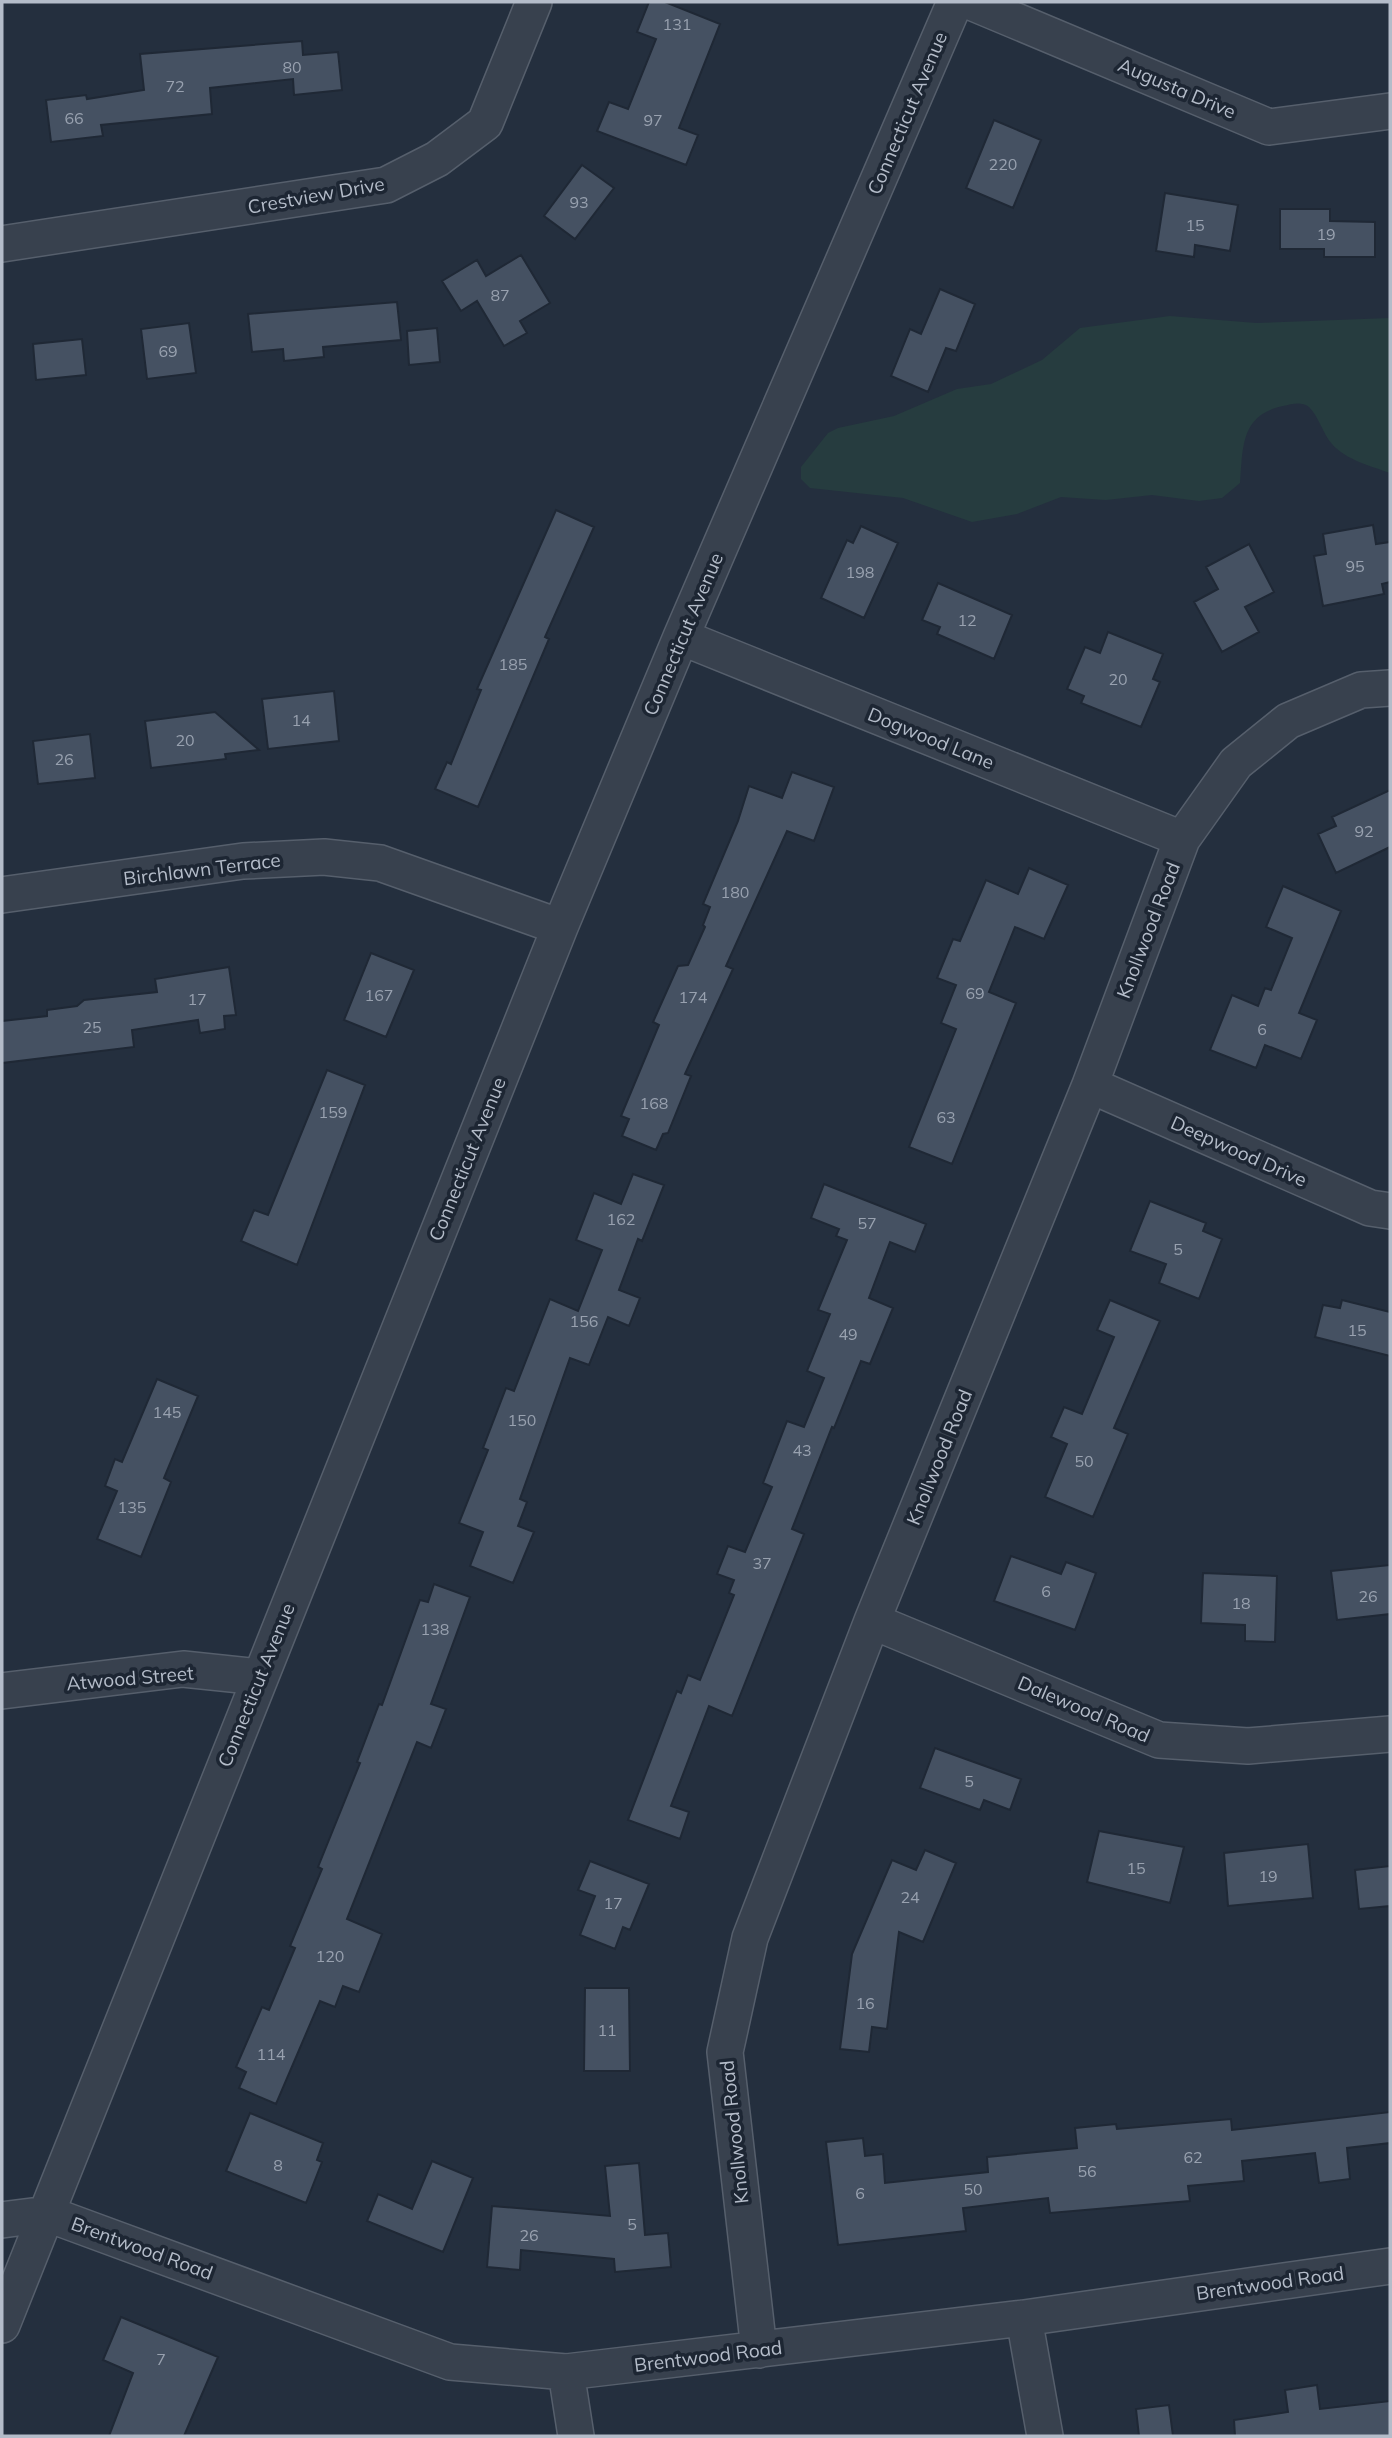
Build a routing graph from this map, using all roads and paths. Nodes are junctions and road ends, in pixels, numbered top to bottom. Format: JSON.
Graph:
{"nodes":[{"id":1,"x":534,"y":2,"type":"edge"},
{"id":2,"x":955,"y":2,"type":"edge"},
{"id":3,"x":971,"y":2,"type":"edge"},
{"id":4,"x":1390,"y":111,"type":"edge"},
{"id":5,"x":2,"y":244,"type":"edge"},
{"id":6,"x":681,"y":637,"type":"junction"},
{"id":7,"x":1390,"y":688,"type":"edge"},
{"id":8,"x":1182,"y":839,"type":"junction"},
{"id":9,"x":2,"y":895,"type":"edge"},
{"id":10,"x":560,"y":927,"type":"junction"},
{"id":11,"x":1090,"y":1085,"type":"junction"},
{"id":12,"x":1390,"y":1211,"type":"edge"},
{"id":13,"x":872,"y":1622,"type":"junction"},
{"id":14,"x":259,"y":1677,"type":"junction"},
{"id":15,"x":2,"y":1691,"type":"edge"},
{"id":16,"x":1390,"y":1734,"type":"edge"},
{"id":17,"x":48,"y":2214,"type":"junction"},
{"id":18,"x":2,"y":2220,"type":"edge"},
{"id":19,"x":1390,"y":2266,"type":"edge"},
{"id":20,"x":1024,"y":2318,"type":"junction"},
{"id":21,"x":2,"y":2325,"type":"edge"},
{"id":22,"x":759,"y":2350,"type":"junction"},
{"id":23,"x":566,"y":2372,"type":"junction"},
{"id":24,"x":576,"y":2436,"type":"edge"},
{"id":25,"x":1045,"y":2436,"type":"edge"}],
"edges":[{"from":1,"to":5,"type":"street","name":"Crestview Drive"},
{"from":2,"to":6,"type":"street","name":"Connecticut Avenue"},
{"from":3,"to":4,"type":"street","name":"Augusta Drive"},
{"from":6,"to":8,"type":"street","name":"Dogwood Lane"},
{"from":6,"to":10,"type":"street","name":"Connecticut Avenue"},
{"from":7,"to":8,"type":"street","name":"Knollwood Road"},
{"from":8,"to":11,"type":"street","name":"Knollwood Road"},
{"from":9,"to":10,"type":"street","name":"Birchlawn Terrace"},
{"from":10,"to":14,"type":"street","name":"Connecticut Avenue"},
{"from":11,"to":12,"type":"street","name":"Deepwood Drive"},
{"from":11,"to":13,"type":"street","name":"Knollwood Road"},
{"from":13,"to":16,"type":"street","name":"Dalewood Road"},
{"from":13,"to":22,"type":"street","name":"Knollwood Road"},
{"from":14,"to":15,"type":"street","name":"Atwood Street"},
{"from":14,"to":17,"type":"street","name":"Connecticut Avenue"},
{"from":17,"to":18,"type":"street"},
{"from":17,"to":21,"type":"street","name":"Connecticut Avenue"},
{"from":17,"to":23,"type":"street","name":"Brentwood Road"},
{"from":19,"to":20,"type":"street","name":"Brentwood Road"},
{"from":20,"to":22,"type":"street","name":"Brentwood Road"},
{"from":20,"to":25,"type":"street"},
{"from":22,"to":23,"type":"street","name":"Brentwood Road"},
{"from":23,"to":24,"type":"street"}]}
